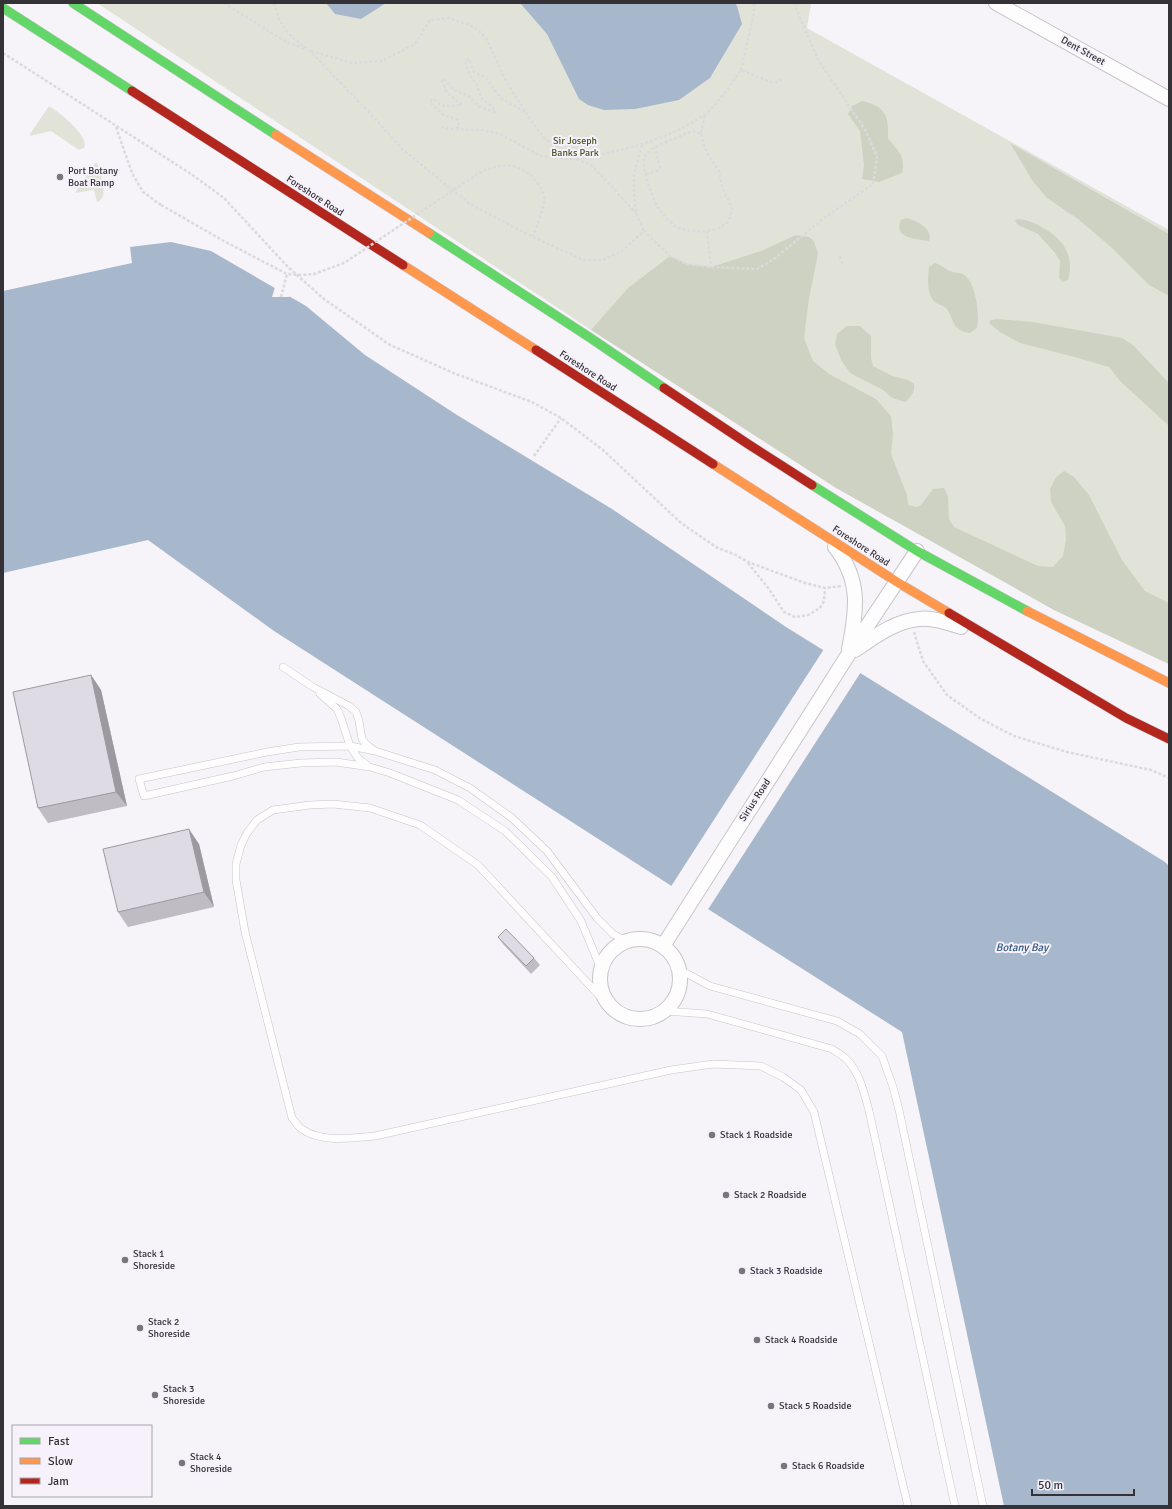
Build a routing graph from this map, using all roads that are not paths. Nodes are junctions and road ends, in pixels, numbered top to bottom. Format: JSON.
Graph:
{"nodes":[{"id":1,"x":73,"y":3,"type":"edge"},
{"id":2,"x":996,"y":3,"type":"edge"},
{"id":3,"x":3,"y":8,"type":"edge"},
{"id":4,"x":1169,"y":99,"type":"edge"},
{"id":5,"x":827,"y":537,"type":"junction"},
{"id":6,"x":917,"y":551,"type":"junction"},
{"id":7,"x":897,"y":582,"type":"junction"},
{"id":8,"x":992,"y":638,"type":"junction"},
{"id":9,"x":848,"y":655,"type":"junction"},
{"id":10,"x":283,"y":668,"type":"dead end"},
{"id":11,"x":1169,"y":683,"type":"edge"},
{"id":12,"x":313,"y":687,"type":"junction"},
{"id":13,"x":1169,"y":739,"type":"edge"},
{"id":14,"x":350,"y":746,"type":"junction"},
{"id":15,"x":375,"y":751,"type":"junction"},
{"id":16,"x":370,"y":767,"type":"junction"},
{"id":17,"x":626,"y":941,"type":"junction"},
{"id":18,"x":663,"y":946,"type":"junction"},
{"id":19,"x":601,"y":969,"type":"junction"},
{"id":20,"x":680,"y":970,"type":"junction"},
{"id":21,"x":608,"y":1005,"type":"junction"},
{"id":22,"x":665,"y":1011,"type":"junction"},
{"id":23,"x":908,"y":1506,"type":"edge"},
{"id":24,"x":955,"y":1506,"type":"edge"},
{"id":25,"x":983,"y":1506,"type":"edge"}],
"edges":[{"from":1,"to":6,"type":"main road"},
{"from":2,"to":4,"type":"street","name":"Dent Street"},
{"from":3,"to":5,"type":"main road","name":"Foreshore Road"},
{"from":5,"to":7,"type":"main road","name":"Foreshore Road"},
{"from":5,"to":9,"type":"street","name":"Sirius Road"},
{"from":6,"to":7,"type":"street","name":"Sirius Road"},
{"from":6,"to":11,"type":"main road"},
{"from":7,"to":8,"type":"main road","name":"Foreshore Road"},
{"from":7,"to":9,"type":"street","name":"Sirius Road"},
{"from":8,"to":9,"type":"street","name":"Sirius Road"},
{"from":8,"to":13,"type":"main road","name":"Foreshore Road"},
{"from":9,"to":18,"type":"street","name":"Sirius Road"},
{"from":10,"to":12,"type":"lane"},
{"from":12,"to":14,"type":"lane"},
{"from":12,"to":15,"type":"lane"},
{"from":14,"to":15,"type":"lane"},
{"from":14,"to":16,"type":"lane"},
{"from":14,"to":16,"type":"lane"},
{"from":15,"to":17,"type":"lane"},
{"from":16,"to":19,"type":"lane"},
{"from":17,"to":18,"type":"street"},
{"from":17,"to":19,"type":"street"},
{"from":18,"to":20,"type":"street"},
{"from":19,"to":21,"type":"street"},
{"from":20,"to":22,"type":"street"},
{"from":20,"to":25,"type":"lane"},
{"from":21,"to":22,"type":"street"},
{"from":21,"to":23,"type":"lane"},
{"from":22,"to":24,"type":"lane"}]}
